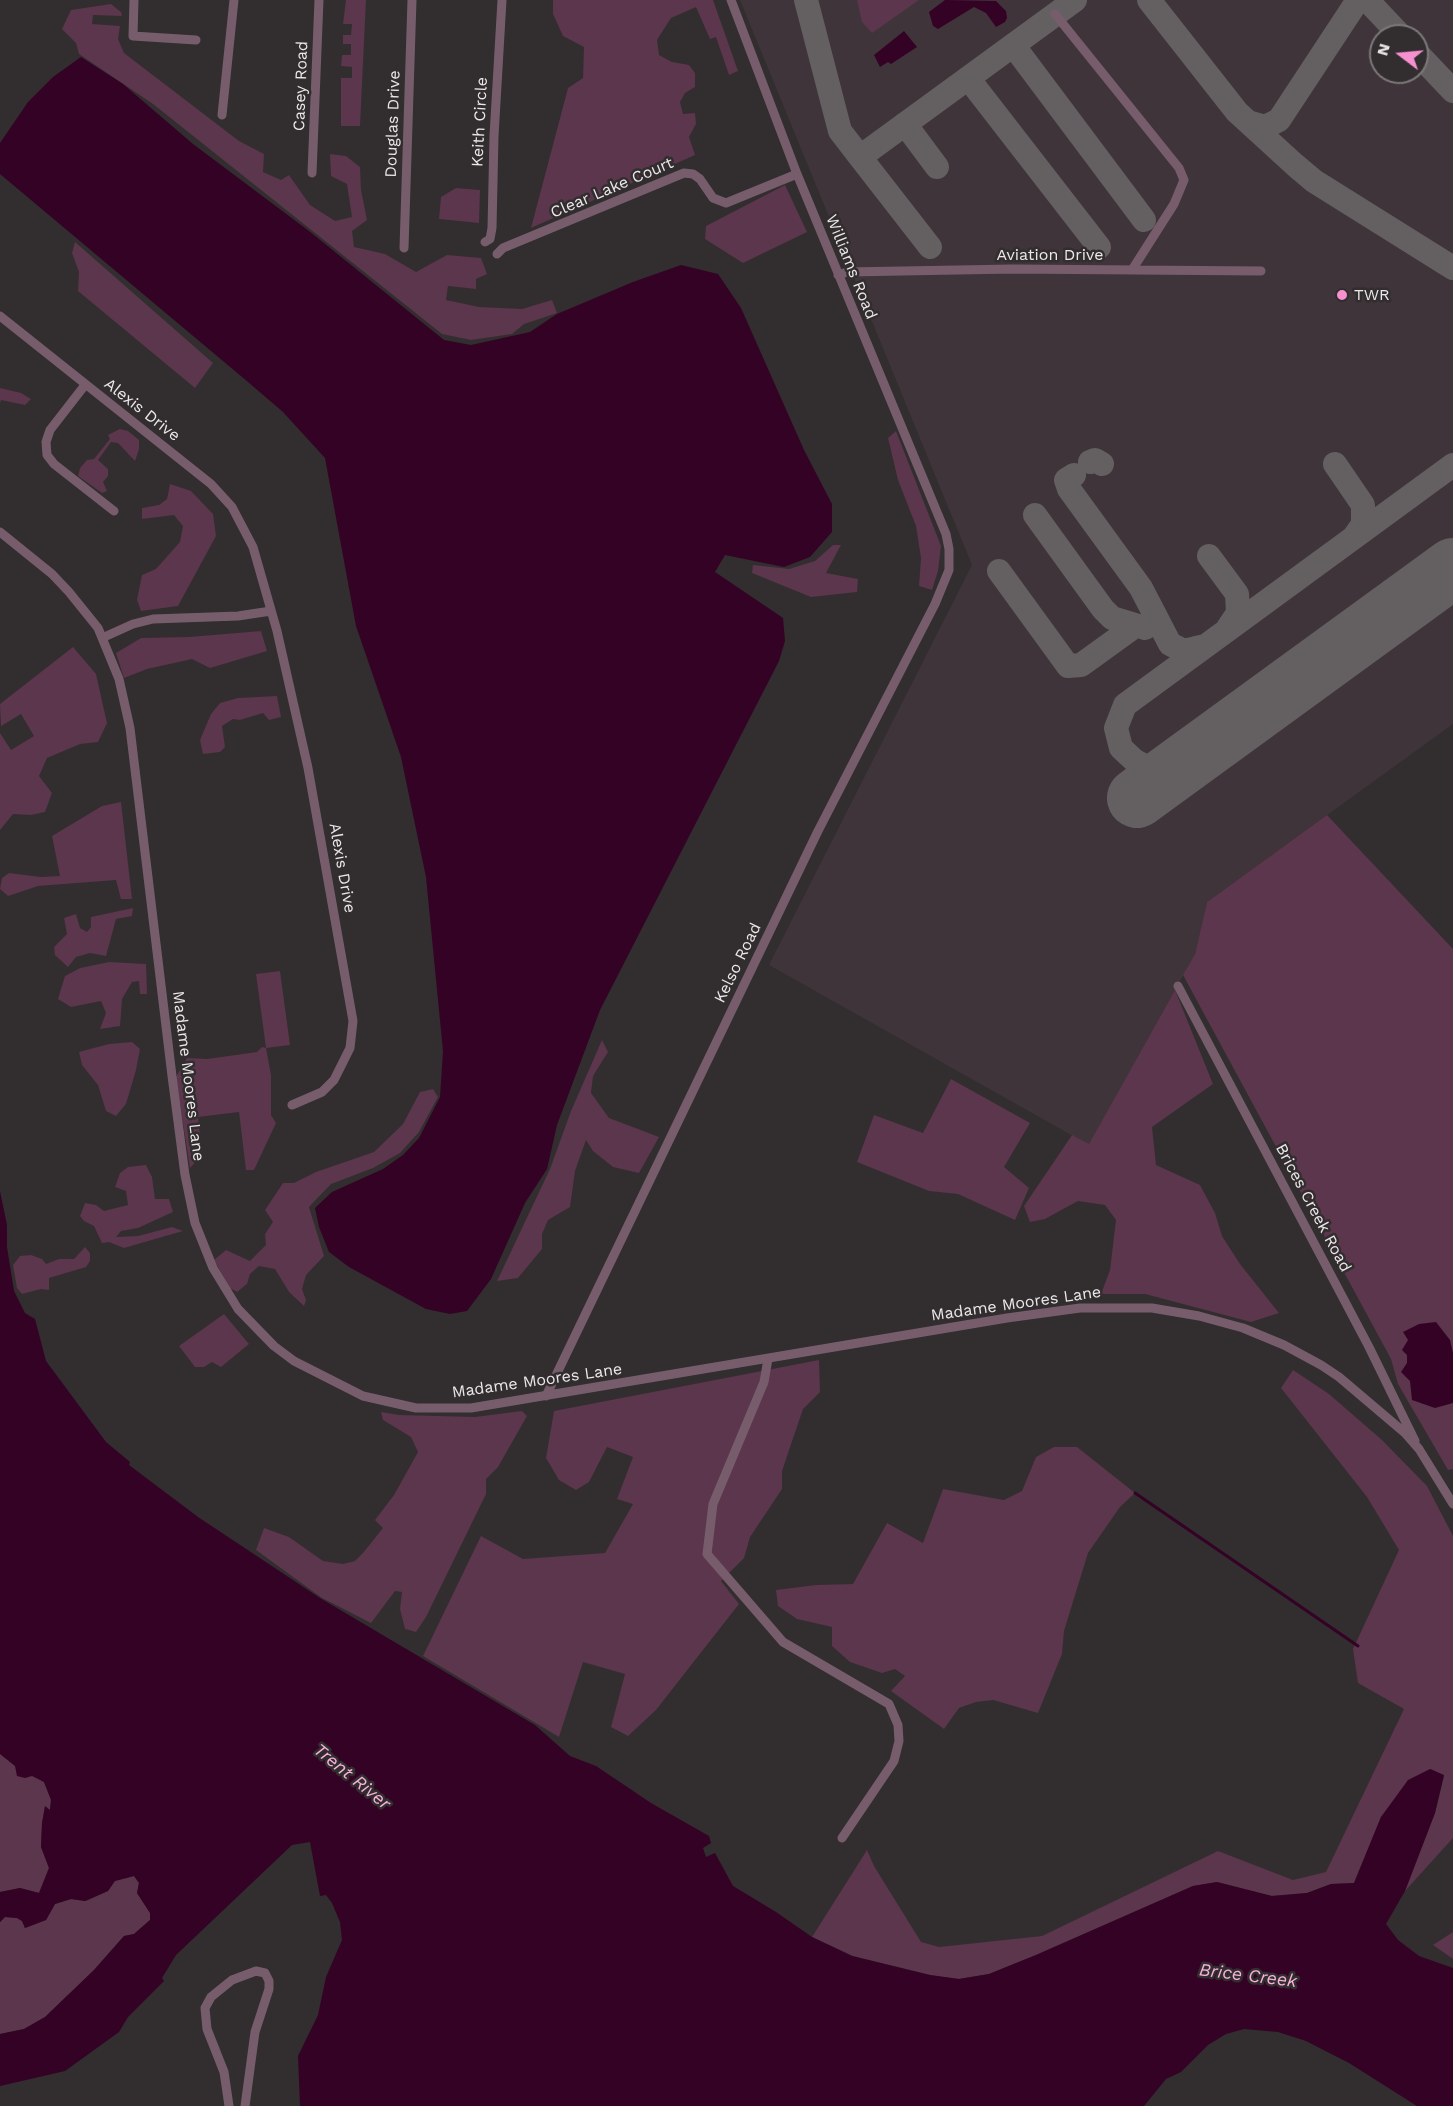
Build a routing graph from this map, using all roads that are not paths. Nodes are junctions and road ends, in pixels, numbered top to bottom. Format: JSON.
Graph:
{"nodes":[{"id":1,"x":134,"y":0,"type":"edge"},
{"id":2,"x":234,"y":0,"type":"edge"},
{"id":3,"x":319,"y":0,"type":"edge"},
{"id":4,"x":412,"y":0,"type":"edge"},
{"id":5,"x":502,"y":0,"type":"edge"},
{"id":6,"x":731,"y":0,"type":"edge"},
{"id":7,"x":1055,"y":14,"type":"dead end"},
{"id":8,"x":196,"y":40,"type":"dead end"},
{"id":9,"x":222,"y":115,"type":"dead end"},
{"id":10,"x":312,"y":173,"type":"dead end"},
{"id":11,"x":796,"y":174,"type":"junction"},
{"id":12,"x":485,"y":242,"type":"dead end"},
{"id":13,"x":404,"y":248,"type":"dead end"},
{"id":14,"x":497,"y":254,"type":"dead end"},
{"id":15,"x":1132,"y":270,"type":"junction"},
{"id":16,"x":1261,"y":271,"type":"dead end"},
{"id":17,"x":838,"y":275,"type":"junction"},
{"id":18,"x":0,"y":316,"type":"edge"},
{"id":19,"x":85,"y":385,"type":"junction"},
{"id":20,"x":114,"y":511,"type":"dead end"},
{"id":21,"x":0,"y":532,"type":"edge"},
{"id":22,"x":948,"y":543,"type":"joint"},
{"id":23,"x":271,"y":610,"type":"junction"},
{"id":24,"x":102,"y":638,"type":"junction"},
{"id":25,"x":1178,"y":986,"type":"dead end"},
{"id":26,"x":292,"y":1105,"type":"dead end"},
{"id":27,"x":768,"y":1359,"type":"junction"},
{"id":28,"x":546,"y":1396,"type":"junction"},
{"id":29,"x":1416,"y":1446,"type":"junction"},
{"id":30,"x":1453,"y":1504,"type":"edge"},
{"id":31,"x":842,"y":1838,"type":"dead end"},
{"id":32,"x":229,"y":2102,"type":"edge"},
{"id":33,"x":245,"y":2102,"type":"edge"}],
"edges":[{"from":1,"to":8,"type":"street"},
{"from":2,"to":9,"type":"street"},
{"from":3,"to":10,"type":"street","name":"Casey Road"},
{"from":4,"to":13,"type":"street","name":"Douglas Drive"},
{"from":5,"to":12,"type":"street","name":"Keith Circle"},
{"from":6,"to":11,"type":"street","name":"Williams Road"},
{"from":7,"to":15,"type":"street"},
{"from":11,"to":14,"type":"street","name":"Clear Lake Court"},
{"from":11,"to":17,"type":"street","name":"Williams Road"},
{"from":15,"to":16,"type":"street","name":"Aviation Drive"},
{"from":15,"to":17,"type":"street","name":"Aviation Drive"},
{"from":17,"to":22,"type":"street","name":"Williams Road"},
{"from":18,"to":19,"type":"street","name":"Alexis Drive"},
{"from":19,"to":20,"type":"street"},
{"from":19,"to":23,"type":"street","name":"Alexis Drive"},
{"from":21,"to":24,"type":"street","name":"Madame Moores Lane"},
{"from":22,"to":28,"type":"street","name":"Kelso Road"},
{"from":23,"to":24,"type":"street"},
{"from":23,"to":26,"type":"street","name":"Alexis Drive"},
{"from":24,"to":28,"type":"street","name":"Madame Moores Lane"},
{"from":25,"to":29,"type":"street","name":"Brices Creek Road"},
{"from":27,"to":28,"type":"street","name":"Madame Moores Lane"},
{"from":27,"to":29,"type":"street","name":"Madame Moores Lane"},
{"from":27,"to":31,"type":"street"},
{"from":29,"to":30,"type":"street","name":"Madame Moores Lane"},
{"from":32,"to":33,"type":"street"},
{"from":32,"to":33,"type":"street"}]}
